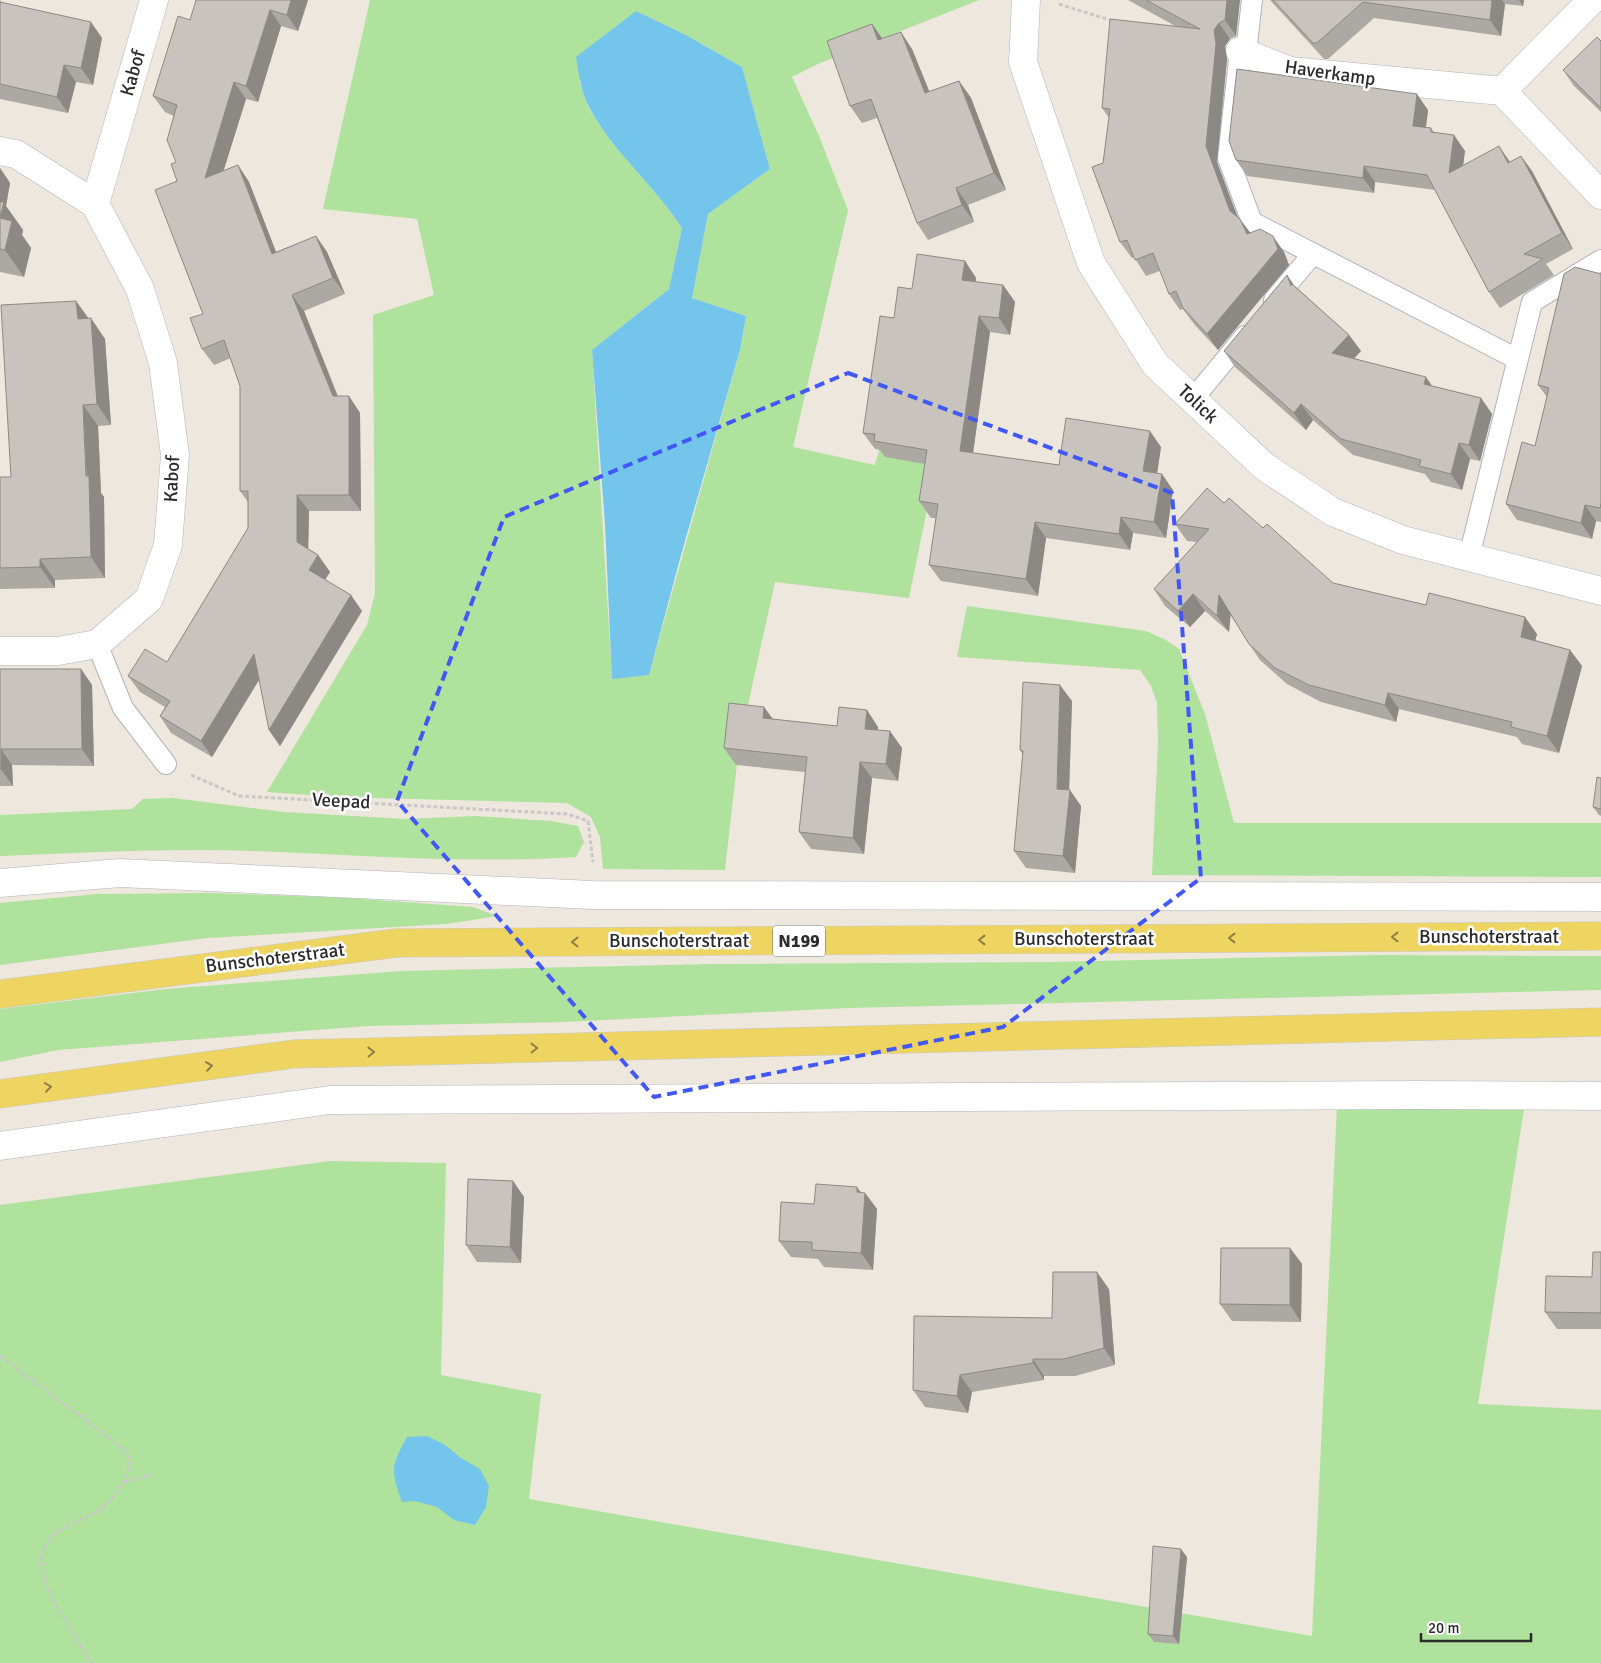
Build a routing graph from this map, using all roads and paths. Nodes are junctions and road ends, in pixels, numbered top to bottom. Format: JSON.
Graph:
{"nodes":[{"id":1,"x":154,"y":0,"type":"edge"},
{"id":2,"x":1026,"y":0,"type":"edge"},
{"id":3,"x":1252,"y":0,"type":"edge"},
{"id":4,"x":1592,"y":0,"type":"edge"},
{"id":5,"x":1056,"y":3,"type":"dead end"},
{"id":6,"x":1122,"y":25,"type":"edge"},
{"id":7,"x":1243,"y":52,"type":"junction"},
{"id":8,"x":1502,"y":91,"type":"junction"},
{"id":9,"x":0,"y":151,"type":"edge"},
{"id":10,"x":1601,"y":195,"type":"edge"},
{"id":11,"x":95,"y":204,"type":"junction"},
{"id":12,"x":1313,"y":254,"type":"junction"},
{"id":13,"x":1601,"y":260,"type":"edge"},
{"id":14,"x":1517,"y":359,"type":"junction"},
{"id":15,"x":1193,"y":399,"type":"junction"},
{"id":16,"x":1469,"y":557,"type":"junction"},
{"id":17,"x":1601,"y":590,"type":"edge"},
{"id":18,"x":97,"y":644,"type":"junction"},
{"id":19,"x":0,"y":650,"type":"edge"},
{"id":20,"x":166,"y":764,"type":"joint"},
{"id":21,"x":0,"y":883,"type":"edge"},
{"id":22,"x":592,"y":895,"type":"junction"},
{"id":23,"x":1601,"y":897,"type":"edge"},
{"id":24,"x":1601,"y":936,"type":"edge"},
{"id":25,"x":0,"y":994,"type":"edge"},
{"id":26,"x":1601,"y":1022,"type":"edge"},
{"id":27,"x":0,"y":1094,"type":"edge"},
{"id":28,"x":1601,"y":1096,"type":"edge"},
{"id":29,"x":0,"y":1146,"type":"edge"},
{"id":30,"x":0,"y":1356,"type":"edge"},
{"id":31,"x":153,"y":1474,"type":"dead end"},
{"id":32,"x":124,"y":1482,"type":"junction"},
{"id":33,"x":92,"y":1663,"type":"edge"}],
"edges":[{"from":1,"to":11,"type":"street","name":"Kabof"},
{"from":2,"to":15,"type":"street","name":"Tolick"},
{"from":3,"to":7,"type":"lane"},
{"from":4,"to":8,"type":"street"},
{"from":5,"to":6,"type":"path"},
{"from":7,"to":8,"type":"street","name":"Haverkamp"},
{"from":7,"to":12,"type":"lane"},
{"from":8,"to":10,"type":"street"},
{"from":9,"to":11,"type":"street","name":"Kabof"},
{"from":11,"to":18,"type":"street","name":"Kabof"},
{"from":12,"to":14,"type":"lane"},
{"from":12,"to":15,"type":"lane"},
{"from":13,"to":14,"type":"lane"},
{"from":14,"to":16,"type":"lane"},
{"from":15,"to":16,"type":"street","name":"Tolick"},
{"from":16,"to":17,"type":"street","name":"Tolick"},
{"from":18,"to":19,"type":"street"},
{"from":18,"to":20,"type":"lane"},
{"from":20,"to":22,"type":"path","name":"Veepad"},
{"from":21,"to":22,"type":"street"},
{"from":22,"to":23,"type":"street"},
{"from":24,"to":25,"type":"main road","name":"Bunschoterstraat","number":"N199","one_way":true},
{"from":27,"to":26,"type":"main road","one_way":true},
{"from":28,"to":29,"type":"street"},
{"from":30,"to":32,"type":"path"},
{"from":31,"to":32,"type":"path"},
{"from":32,"to":33,"type":"path"}]}
